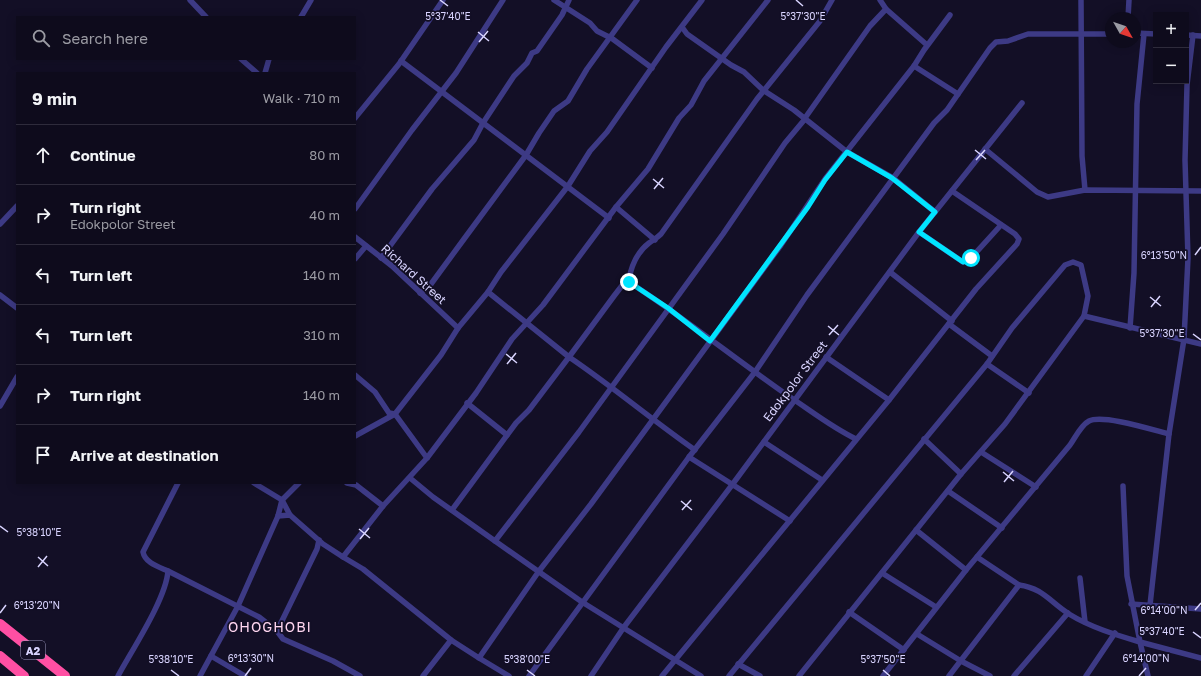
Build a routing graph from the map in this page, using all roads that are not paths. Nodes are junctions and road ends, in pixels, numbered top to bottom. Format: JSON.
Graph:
{"nodes":[{"id":1,"x":190,"y":0,"type":"edge"},
{"id":2,"x":312,"y":0,"type":"edge"},
{"id":3,"x":443,"y":0,"type":"edge"},
{"id":4,"x":503,"y":0,"type":"edge"},
{"id":5,"x":554,"y":0,"type":"edge"},
{"id":6,"x":569,"y":0,"type":"edge"},
{"id":7,"x":637,"y":0,"type":"edge"},
{"id":8,"x":702,"y":0,"type":"edge"},
{"id":9,"x":768,"y":0,"type":"edge"},
{"id":10,"x":832,"y":0,"type":"edge"},
{"id":11,"x":880,"y":0,"type":"edge"},
{"id":12,"x":1081,"y":0,"type":"edge"},
{"id":13,"x":1129,"y":0,"type":"edge"},
{"id":14,"x":565,"y":7,"type":"junction"},
{"id":15,"x":886,"y":9,"type":"junction"},
{"id":16,"x":1128,"y":12,"type":"edge"},
{"id":17,"x":205,"y":16,"type":"edge"},
{"id":18,"x":302,"y":16,"type":"edge"},
{"id":19,"x":950,"y":16,"type":"dead end"},
{"id":20,"x":682,"y":27,"type":"junction"},
{"id":21,"x":1105,"y":34,"type":"edge"},
{"id":22,"x":1144,"y":34,"type":"joint"},
{"id":23,"x":1153,"y":34,"type":"edge"},
{"id":24,"x":1081,"y":35,"type":"junction"},
{"id":25,"x":1189,"y":35,"type":"edge"},
{"id":26,"x":1193,"y":36,"type":"junction"},
{"id":27,"x":1201,"y":36,"type":"edge"},
{"id":28,"x":609,"y":37,"type":"junction"},
{"id":29,"x":927,"y":45,"type":"junction"},
{"id":30,"x":723,"y":58,"type":"junction"},
{"id":31,"x":242,"y":60,"type":"edge"},
{"id":32,"x":269,"y":60,"type":"edge"},
{"id":33,"x":401,"y":61,"type":"junction"},
{"id":34,"x":914,"y":66,"type":"junction"},
{"id":35,"x":652,"y":68,"type":"junction"},
{"id":36,"x":256,"y":72,"type":"edge"},
{"id":37,"x":265,"y":72,"type":"edge"},
{"id":38,"x":763,"y":90,"type":"junction"},
{"id":39,"x":442,"y":92,"type":"junction"},
{"id":40,"x":958,"y":94,"type":"junction"},
{"id":41,"x":1022,"y":103,"type":"dead end"},
{"id":42,"x":356,"y":117,"type":"edge"},
{"id":43,"x":805,"y":118,"type":"junction"},
{"id":44,"x":483,"y":123,"type":"junction"},
{"id":45,"x":985,"y":149,"type":"junction"},
{"id":46,"x":847,"y":152,"type":"junction"},
{"id":47,"x":526,"y":155,"type":"junction"},
{"id":48,"x":892,"y":178,"type":"junction"},
{"id":49,"x":568,"y":186,"type":"junction"},
{"id":50,"x":1086,"y":190,"type":"junction"},
{"id":51,"x":1186,"y":190,"type":"junction"},
{"id":52,"x":952,"y":191,"type":"junction"},
{"id":53,"x":1135,"y":191,"type":"junction"},
{"id":54,"x":1201,"y":191,"type":"edge"},
{"id":55,"x":616,"y":206,"type":"junction"},
{"id":56,"x":16,"y":207,"type":"edge"},
{"id":57,"x":356,"y":208,"type":"edge"},
{"id":58,"x":935,"y":212,"type":"junction"},
{"id":59,"x":609,"y":218,"type":"junction"},
{"id":60,"x":0,"y":224,"type":"edge"},
{"id":61,"x":1001,"y":225,"type":"junction"},
{"id":62,"x":919,"y":232,"type":"junction"},
{"id":63,"x":356,"y":238,"type":"edge"},
{"id":64,"x":655,"y":240,"type":"junction"},
{"id":65,"x":366,"y":246,"type":"junction"},
{"id":66,"x":382,"y":258,"type":"junction"},
{"id":67,"x":356,"y":259,"type":"edge"},
{"id":68,"x":890,"y":272,"type":"junction"},
{"id":69,"x":629,"y":282,"type":"junction"},
{"id":70,"x":488,"y":292,"type":"junction"},
{"id":71,"x":420,"y":293,"type":"junction"},
{"id":72,"x":0,"y":295,"type":"edge"},
{"id":73,"x":16,"y":307,"type":"edge"},
{"id":74,"x":668,"y":308,"type":"junction"},
{"id":75,"x":1084,"y":316,"type":"junction"},
{"id":76,"x":951,"y":322,"type":"junction"},
{"id":77,"x":527,"y":324,"type":"junction"},
{"id":78,"x":458,"y":328,"type":"junction"},
{"id":79,"x":1130,"y":328,"type":"junction"},
{"id":80,"x":1184,"y":339,"type":"junction"},
{"id":81,"x":710,"y":341,"type":"junction"},
{"id":82,"x":1201,"y":344,"type":"edge"},
{"id":83,"x":992,"y":356,"type":"junction"},
{"id":84,"x":569,"y":357,"type":"junction"},
{"id":85,"x":826,"y":357,"type":"junction"},
{"id":86,"x":987,"y":364,"type":"junction"},
{"id":87,"x":755,"y":372,"type":"junction"},
{"id":88,"x":356,"y":376,"type":"edge"},
{"id":89,"x":16,"y":379,"type":"edge"},
{"id":90,"x":610,"y":387,"type":"junction"},
{"id":91,"x":1029,"y":393,"type":"junction"},
{"id":92,"x":795,"y":400,"type":"junction"},
{"id":93,"x":889,"y":400,"type":"junction"},
{"id":94,"x":467,"y":402,"type":"junction"},
{"id":95,"x":0,"y":406,"type":"edge"},
{"id":96,"x":395,"y":414,"type":"junction"},
{"id":97,"x":652,"y":420,"type":"junction"},
{"id":98,"x":1169,"y":434,"type":"junction"},
{"id":99,"x":356,"y":435,"type":"edge"},
{"id":100,"x":507,"y":435,"type":"junction"},
{"id":101,"x":856,"y":439,"type":"junction"},
{"id":102,"x":924,"y":439,"type":"junction"},
{"id":103,"x":764,"y":442,"type":"junction"},
{"id":104,"x":695,"y":450,"type":"junction"},
{"id":105,"x":980,"y":452,"type":"junction"},
{"id":106,"x":689,"y":457,"type":"junction"},
{"id":107,"x":427,"y":458,"type":"junction"},
{"id":108,"x":961,"y":474,"type":"junction"},
{"id":109,"x":410,"y":478,"type":"junction"},
{"id":110,"x":822,"y":480,"type":"junction"},
{"id":111,"x":177,"y":484,"type":"edge"},
{"id":112,"x":256,"y":484,"type":"edge"},
{"id":113,"x":298,"y":484,"type":"edge"},
{"id":114,"x":351,"y":484,"type":"edge"},
{"id":115,"x":732,"y":485,"type":"junction"},
{"id":116,"x":1123,"y":486,"type":"dead end"},
{"id":117,"x":1036,"y":487,"type":"junction"},
{"id":118,"x":948,"y":491,"type":"junction"},
{"id":119,"x":282,"y":500,"type":"junction"},
{"id":120,"x":384,"y":506,"type":"junction"},
{"id":121,"x":452,"y":510,"type":"junction"},
{"id":122,"x":290,"y":515,"type":"junction"},
{"id":123,"x":278,"y":516,"type":"junction"},
{"id":124,"x":790,"y":521,"type":"junction"},
{"id":125,"x":1002,"y":528,"type":"junction"},
{"id":126,"x":916,"y":530,"type":"junction"},
{"id":127,"x":319,"y":540,"type":"junction"},
{"id":128,"x":495,"y":541,"type":"junction"},
{"id":129,"x":343,"y":557,"type":"junction"},
{"id":130,"x":976,"y":557,"type":"junction"},
{"id":131,"x":966,"y":570,"type":"junction"},
{"id":132,"x":168,"y":571,"type":"junction"},
{"id":133,"x":539,"y":571,"type":"junction"},
{"id":134,"x":882,"y":573,"type":"junction"},
{"id":135,"x":1080,"y":578,"type":"dead end"},
{"id":136,"x":1019,"y":585,"type":"junction"},
{"id":137,"x":582,"y":602,"type":"junction"},
{"id":138,"x":1131,"y":604,"type":"junction"},
{"id":139,"x":1150,"y":605,"type":"junction"},
{"id":140,"x":238,"y":606,"type":"junction"},
{"id":141,"x":936,"y":607,"type":"junction"},
{"id":142,"x":1201,"y":609,"type":"edge"},
{"id":143,"x":849,"y":612,"type":"junction"},
{"id":144,"x":1068,"y":613,"type":"junction"},
{"id":145,"x":1085,"y":622,"type":"junction"},
{"id":146,"x":0,"y":624,"type":"edge"},
{"id":147,"x":624,"y":627,"type":"junction"},
{"id":148,"x":277,"y":630,"type":"junction"},
{"id":149,"x":1115,"y":633,"type":"junction"},
{"id":150,"x":917,"y":634,"type":"junction"},
{"id":151,"x":451,"y":640,"type":"junction"},
{"id":152,"x":1140,"y":642,"type":"junction"},
{"id":153,"x":904,"y":650,"type":"junction"},
{"id":154,"x":0,"y":656,"type":"edge"},
{"id":155,"x":211,"y":656,"type":"junction"},
{"id":156,"x":479,"y":658,"type":"junction"},
{"id":157,"x":1201,"y":658,"type":"edge"},
{"id":158,"x":676,"y":659,"type":"junction"},
{"id":159,"x":961,"y":661,"type":"junction"},
{"id":160,"x":738,"y":664,"type":"junction"},
{"id":161,"x":24,"y":676,"type":"edge"},
{"id":162,"x":65,"y":676,"type":"edge"},
{"id":163,"x":118,"y":676,"type":"edge"},
{"id":164,"x":200,"y":676,"type":"edge"},
{"id":165,"x":245,"y":676,"type":"edge"},
{"id":166,"x":360,"y":676,"type":"edge"},
{"id":167,"x":423,"y":676,"type":"edge"},
{"id":168,"x":509,"y":676,"type":"edge"},
{"id":169,"x":529,"y":676,"type":"edge"},
{"id":170,"x":591,"y":676,"type":"edge"},
{"id":171,"x":662,"y":676,"type":"edge"},
{"id":172,"x":701,"y":676,"type":"edge"},
{"id":173,"x":729,"y":676,"type":"edge"},
{"id":174,"x":760,"y":676,"type":"edge"},
{"id":175,"x":799,"y":676,"type":"edge"},
{"id":176,"x":883,"y":676,"type":"edge"},
{"id":177,"x":949,"y":676,"type":"edge"},
{"id":178,"x":990,"y":676,"type":"edge"},
{"id":179,"x":1014,"y":676,"type":"edge"},
{"id":180,"x":1086,"y":676,"type":"edge"},
{"id":181,"x":1148,"y":676,"type":"edge"}],
"edges":[{"from":1,"to":17,"type":"street"},
{"from":2,"to":18,"type":"street"},
{"from":3,"to":33,"type":"street"},
{"from":4,"to":39,"type":"street"},
{"from":5,"to":14,"type":"street"},
{"from":6,"to":14,"type":"street"},
{"from":7,"to":28,"type":"street"},
{"from":8,"to":20,"type":"street"},
{"from":9,"to":30,"type":"street"},
{"from":10,"to":38,"type":"street"},
{"from":11,"to":15,"type":"street"},
{"from":12,"to":24,"type":"street"},
{"from":13,"to":16,"type":"street"},
{"from":14,"to":28,"type":"street"},
{"from":14,"to":44,"type":"street"},
{"from":15,"to":29,"type":"street"},
{"from":15,"to":43,"type":"street"},
{"from":19,"to":29,"type":"street"},
{"from":20,"to":30,"type":"street"},
{"from":20,"to":35,"type":"street"},
{"from":21,"to":24,"type":"street"},
{"from":22,"to":23,"type":"street"},
{"from":22,"to":53,"type":"street"},
{"from":24,"to":40,"type":"street"},
{"from":24,"to":50,"type":"street"},
{"from":25,"to":26,"type":"street"},
{"from":26,"to":27,"type":"street"},
{"from":26,"to":51,"type":"street"},
{"from":28,"to":35,"type":"street"},
{"from":28,"to":47,"type":"street"},
{"from":29,"to":34,"type":"street"},
{"from":30,"to":38,"type":"street"},
{"from":30,"to":55,"type":"street"},
{"from":31,"to":36,"type":"street"},
{"from":32,"to":37,"type":"street"},
{"from":33,"to":39,"type":"street"},
{"from":33,"to":42,"type":"street"},
{"from":34,"to":40,"type":"street"},
{"from":34,"to":46,"type":"street"},
{"from":35,"to":49,"type":"street"},
{"from":38,"to":43,"type":"street"},
{"from":38,"to":64,"type":"street"},
{"from":39,"to":44,"type":"street"},
{"from":39,"to":57,"type":"street"},
{"from":40,"to":48,"type":"street"},
{"from":41,"to":45,"type":"street","name":"Edokpolor Street"},
{"from":43,"to":46,"type":"street"},
{"from":43,"to":74,"type":"street"},
{"from":44,"to":47,"type":"street"},
{"from":44,"to":66,"type":"street"},
{"from":45,"to":50,"type":"street"},
{"from":45,"to":52,"type":"street","name":"Edokpolor Street"},
{"from":46,"to":48,"type":"street"},
{"from":46,"to":81,"type":"street"},
{"from":47,"to":49,"type":"street"},
{"from":47,"to":71,"type":"street"},
{"from":48,"to":58,"type":"street"},
{"from":48,"to":87,"type":"street"},
{"from":49,"to":59,"type":"street"},
{"from":49,"to":70,"type":"street"},
{"from":50,"to":53,"type":"street"},
{"from":51,"to":53,"type":"street"},
{"from":51,"to":54,"type":"street"},
{"from":51,"to":80,"type":"street"},
{"from":52,"to":58,"type":"street","name":"Edokpolor Street"},
{"from":52,"to":61,"type":"street"},
{"from":53,"to":79,"type":"street"},
{"from":55,"to":59,"type":"street"},
{"from":55,"to":64,"type":"street"},
{"from":56,"to":60,"type":"street"},
{"from":58,"to":62,"type":"street","name":"Edokpolor Street"},
{"from":59,"to":77,"type":"street"},
{"from":61,"to":62,"type":"street"},
{"from":61,"to":76,"type":"street"},
{"from":62,"to":68,"type":"street","name":"Edokpolor Street"},
{"from":63,"to":65,"type":"street","name":"Richard Street"},
{"from":64,"to":69,"type":"street"},
{"from":65,"to":66,"type":"street","name":"Richard Street"},
{"from":65,"to":67,"type":"street"},
{"from":66,"to":71,"type":"street","name":"Richard Street"},
{"from":68,"to":76,"type":"street"},
{"from":68,"to":85,"type":"street","name":"Edokpolor Street"},
{"from":69,"to":74,"type":"street"},
{"from":69,"to":84,"type":"street"},
{"from":70,"to":77,"type":"street"},
{"from":70,"to":78,"type":"street"},
{"from":71,"to":78,"type":"street","name":"Richard Street"},
{"from":72,"to":73,"type":"street"},
{"from":74,"to":81,"type":"street"},
{"from":74,"to":90,"type":"street"},
{"from":75,"to":79,"type":"street"},
{"from":75,"to":83,"type":"street"},
{"from":75,"to":91,"type":"street"},
{"from":76,"to":83,"type":"street"},
{"from":76,"to":93,"type":"street"},
{"from":77,"to":84,"type":"street"},
{"from":77,"to":94,"type":"street"},
{"from":78,"to":96,"type":"street"},
{"from":79,"to":80,"type":"street"},
{"from":80,"to":82,"type":"street"},
{"from":80,"to":98,"type":"street"},
{"from":81,"to":87,"type":"street"},
{"from":81,"to":97,"type":"street"},
{"from":83,"to":86,"type":"street"},
{"from":84,"to":90,"type":"street"},
{"from":84,"to":100,"type":"street"},
{"from":85,"to":92,"type":"street","name":"Edokpolor Street"},
{"from":85,"to":93,"type":"street"},
{"from":86,"to":91,"type":"street"},
{"from":86,"to":102,"type":"street"},
{"from":87,"to":92,"type":"street"},
{"from":87,"to":104,"type":"street"},
{"from":88,"to":96,"type":"street"},
{"from":89,"to":95,"type":"street"},
{"from":90,"to":97,"type":"street"},
{"from":90,"to":128,"type":"street"},
{"from":91,"to":105,"type":"street"},
{"from":92,"to":101,"type":"street"},
{"from":92,"to":103,"type":"street","name":"Edokpolor Street"},
{"from":93,"to":101,"type":"street"},
{"from":94,"to":100,"type":"street"},
{"from":94,"to":107,"type":"street"},
{"from":96,"to":99,"type":"street"},
{"from":96,"to":107,"type":"street"},
{"from":97,"to":104,"type":"street"},
{"from":97,"to":133,"type":"street"},
{"from":98,"to":117,"type":"street"},
{"from":98,"to":139,"type":"street"},
{"from":100,"to":121,"type":"street"},
{"from":101,"to":110,"type":"street"},
{"from":102,"to":108,"type":"street"},
{"from":102,"to":160,"type":"street"},
{"from":103,"to":110,"type":"street"},
{"from":103,"to":115,"type":"street","name":"Edokpolor Street"},
{"from":104,"to":106,"type":"street"},
{"from":105,"to":108,"type":"street"},
{"from":105,"to":117,"type":"street"},
{"from":106,"to":115,"type":"street"},
{"from":106,"to":137,"type":"street"},
{"from":107,"to":109,"type":"street"},
{"from":108,"to":118,"type":"street"},
{"from":109,"to":120,"type":"street"},
{"from":109,"to":121,"type":"street"},
{"from":110,"to":124,"type":"street"},
{"from":111,"to":132,"type":"street"},
{"from":112,"to":119,"type":"street"},
{"from":113,"to":119,"type":"street"},
{"from":114,"to":120,"type":"street"},
{"from":115,"to":124,"type":"street"},
{"from":115,"to":147,"type":"street","name":"Edokpolor Street"},
{"from":116,"to":138,"type":"street"},
{"from":117,"to":125,"type":"street"},
{"from":118,"to":125,"type":"street"},
{"from":118,"to":126,"type":"street"},
{"from":119,"to":122,"type":"street"},
{"from":119,"to":123,"type":"street"},
{"from":120,"to":129,"type":"street"},
{"from":121,"to":128,"type":"street"},
{"from":122,"to":123,"type":"street"},
{"from":122,"to":127,"type":"street"},
{"from":123,"to":140,"type":"street"},
{"from":124,"to":158,"type":"street"},
{"from":125,"to":130,"type":"street"},
{"from":126,"to":131,"type":"street"},
{"from":126,"to":134,"type":"street"},
{"from":127,"to":129,"type":"street"},
{"from":127,"to":148,"type":"street"},
{"from":128,"to":133,"type":"street"},
{"from":129,"to":151,"type":"street"},
{"from":130,"to":131,"type":"street"},
{"from":130,"to":136,"type":"street"},
{"from":131,"to":141,"type":"street"},
{"from":132,"to":140,"type":"street"},
{"from":132,"to":163,"type":"street"},
{"from":133,"to":137,"type":"street"},
{"from":133,"to":156,"type":"street"},
{"from":134,"to":141,"type":"street"},
{"from":134,"to":143,"type":"street"},
{"from":135,"to":145,"type":"street"},
{"from":136,"to":144,"type":"street"},
{"from":136,"to":159,"type":"street"},
{"from":137,"to":147,"type":"street"},
{"from":137,"to":169,"type":"street"},
{"from":138,"to":139,"type":"street"},
{"from":138,"to":152,"type":"street"},
{"from":139,"to":142,"type":"street"},
{"from":140,"to":148,"type":"street"},
{"from":140,"to":155,"type":"street"},
{"from":141,"to":150,"type":"street"},
{"from":143,"to":153,"type":"street"},
{"from":143,"to":175,"type":"street"},
{"from":144,"to":145,"type":"street"},
{"from":144,"to":179,"type":"street"},
{"from":145,"to":149,"type":"street"},
{"from":146,"to":162,"type":"highway","number":"A2"},
{"from":147,"to":158,"type":"street"},
{"from":147,"to":170,"type":"street","name":"Edokpolor Street"},
{"from":148,"to":166,"type":"street"},
{"from":149,"to":152,"type":"street"},
{"from":149,"to":180,"type":"street"},
{"from":150,"to":153,"type":"street"},
{"from":150,"to":159,"type":"street"},
{"from":151,"to":156,"type":"street"},
{"from":151,"to":167,"type":"street"},
{"from":152,"to":157,"type":"street"},
{"from":152,"to":181,"type":"street"},
{"from":153,"to":176,"type":"street"},
{"from":154,"to":161,"type":"highway","number":"A2"},
{"from":155,"to":164,"type":"street"},
{"from":155,"to":165,"type":"street"},
{"from":156,"to":168,"type":"street"},
{"from":158,"to":171,"type":"street"},
{"from":158,"to":172,"type":"street"},
{"from":159,"to":177,"type":"street"},
{"from":159,"to":178,"type":"street"},
{"from":160,"to":173,"type":"street"},
{"from":160,"to":174,"type":"street"}]}
